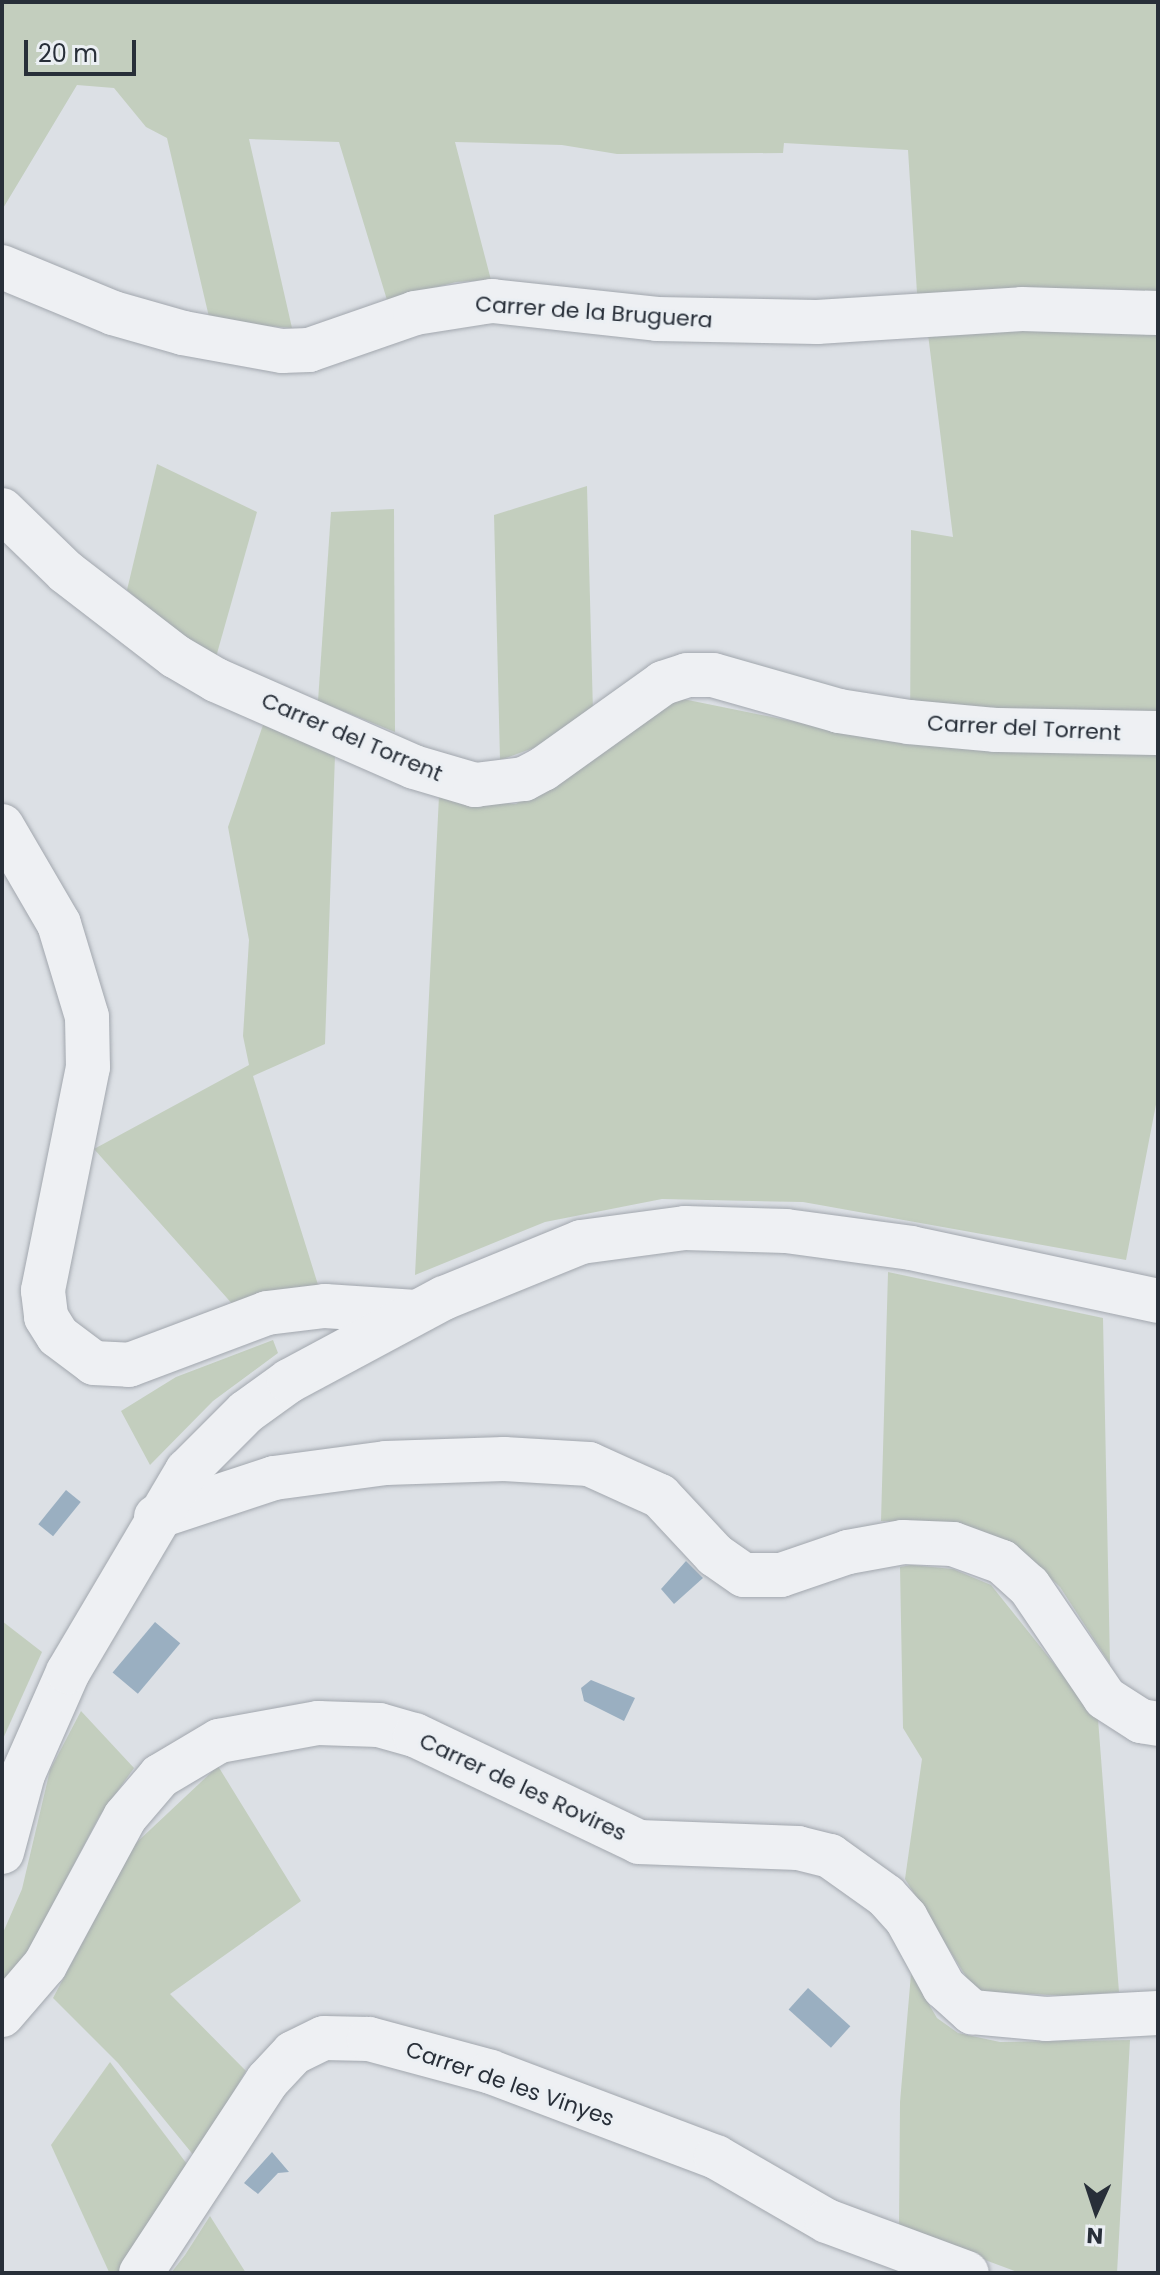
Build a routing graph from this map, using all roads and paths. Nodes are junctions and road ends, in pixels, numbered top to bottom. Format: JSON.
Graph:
{"nodes":[{"id":1,"x":2,"y":267,"type":"edge"},
{"id":2,"x":1158,"y":313,"type":"edge"},
{"id":3,"x":2,"y":510,"type":"edge"},
{"id":4,"x":1158,"y":733,"type":"edge"},
{"id":5,"x":2,"y":826,"type":"edge"},
{"id":6,"x":1158,"y":1301,"type":"edge"},
{"id":7,"x":418,"y":1312,"type":"junction"},
{"id":8,"x":156,"y":1517,"type":"junction"},
{"id":9,"x":1158,"y":1724,"type":"edge"},
{"id":10,"x":2,"y":1852,"type":"edge"},
{"id":11,"x":1158,"y":2013,"type":"edge"},
{"id":12,"x":2,"y":2015,"type":"edge"},
{"id":13,"x":141,"y":2273,"type":"edge"},
{"id":14,"x":967,"y":2273,"type":"edge"}],
"edges":[{"from":1,"to":2,"type":"street","name":"Carrer de la Bruguera"},
{"from":3,"to":4,"type":"street","name":"Carrer del Torrent"},
{"from":5,"to":7,"type":"street"},
{"from":6,"to":7,"type":"street"},
{"from":7,"to":8,"type":"street"},
{"from":8,"to":9,"type":"street"},
{"from":8,"to":10,"type":"street"},
{"from":11,"to":12,"type":"street","name":"Carrer de les Rovires"},
{"from":13,"to":14,"type":"street","name":"Carrer de les Vinyes"}]}
